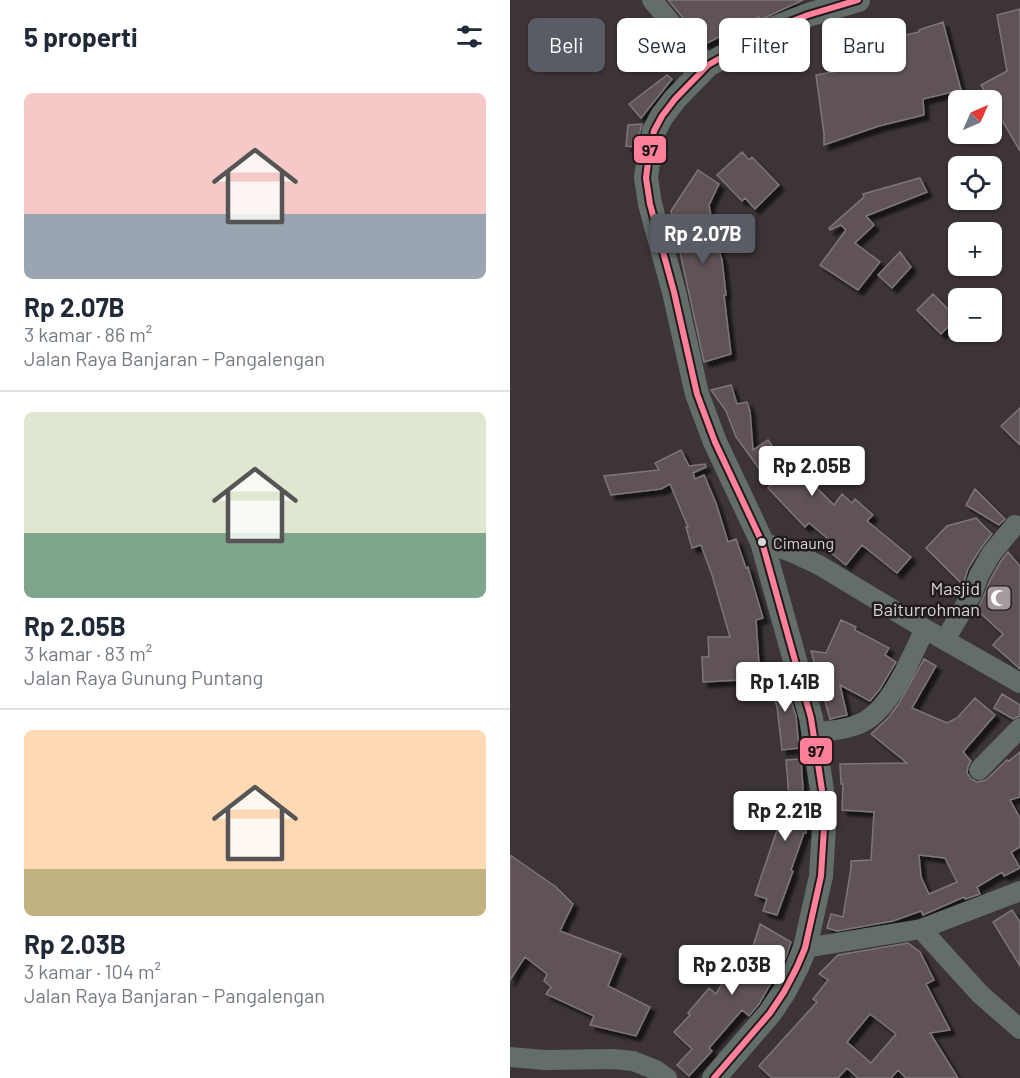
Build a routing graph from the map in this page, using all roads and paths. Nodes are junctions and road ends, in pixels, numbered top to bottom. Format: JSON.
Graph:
{"nodes":[{"id":1,"x":652,"y":0,"type":"edge"},
{"id":2,"x":858,"y":0,"type":"edge"},
{"id":3,"x":708,"y":65,"type":"junction"},
{"id":4,"x":1015,"y":525,"type":"dead end"},
{"id":5,"x":762,"y":542,"type":"junction"},
{"id":6,"x":925,"y":629,"type":"junction"},
{"id":7,"x":945,"y":640,"type":"junction"},
{"id":8,"x":1020,"y":684,"type":"edge"},
{"id":9,"x":1020,"y":728,"type":"edge"},
{"id":10,"x":813,"y":733,"type":"junction"},
{"id":11,"x":979,"y":770,"type":"dead end"},
{"id":12,"x":1020,"y":891,"type":"edge"},
{"id":13,"x":921,"y":929,"type":"junction"},
{"id":14,"x":805,"y":948,"type":"junction"},
{"id":15,"x":1020,"y":1029,"type":"edge"},
{"id":16,"x":510,"y":1057,"type":"edge"},
{"id":17,"x":667,"y":1078,"type":"edge"},
{"id":18,"x":714,"y":1078,"type":"edge"}],
"edges":[{"from":1,"to":3,"type":"street"},
{"from":2,"to":3,"type":"main road"},
{"from":3,"to":5,"type":"main road"},
{"from":4,"to":7,"type":"street"},
{"from":5,"to":6,"type":"street"},
{"from":5,"to":10,"type":"main road"},
{"from":6,"to":7,"type":"street"},
{"from":6,"to":10,"type":"street"},
{"from":7,"to":8,"type":"street"},
{"from":9,"to":11,"type":"street"},
{"from":10,"to":14,"type":"main road"},
{"from":12,"to":13,"type":"street"},
{"from":13,"to":14,"type":"street"},
{"from":13,"to":15,"type":"street"},
{"from":14,"to":18,"type":"main road"},
{"from":16,"to":17,"type":"street"}]}
